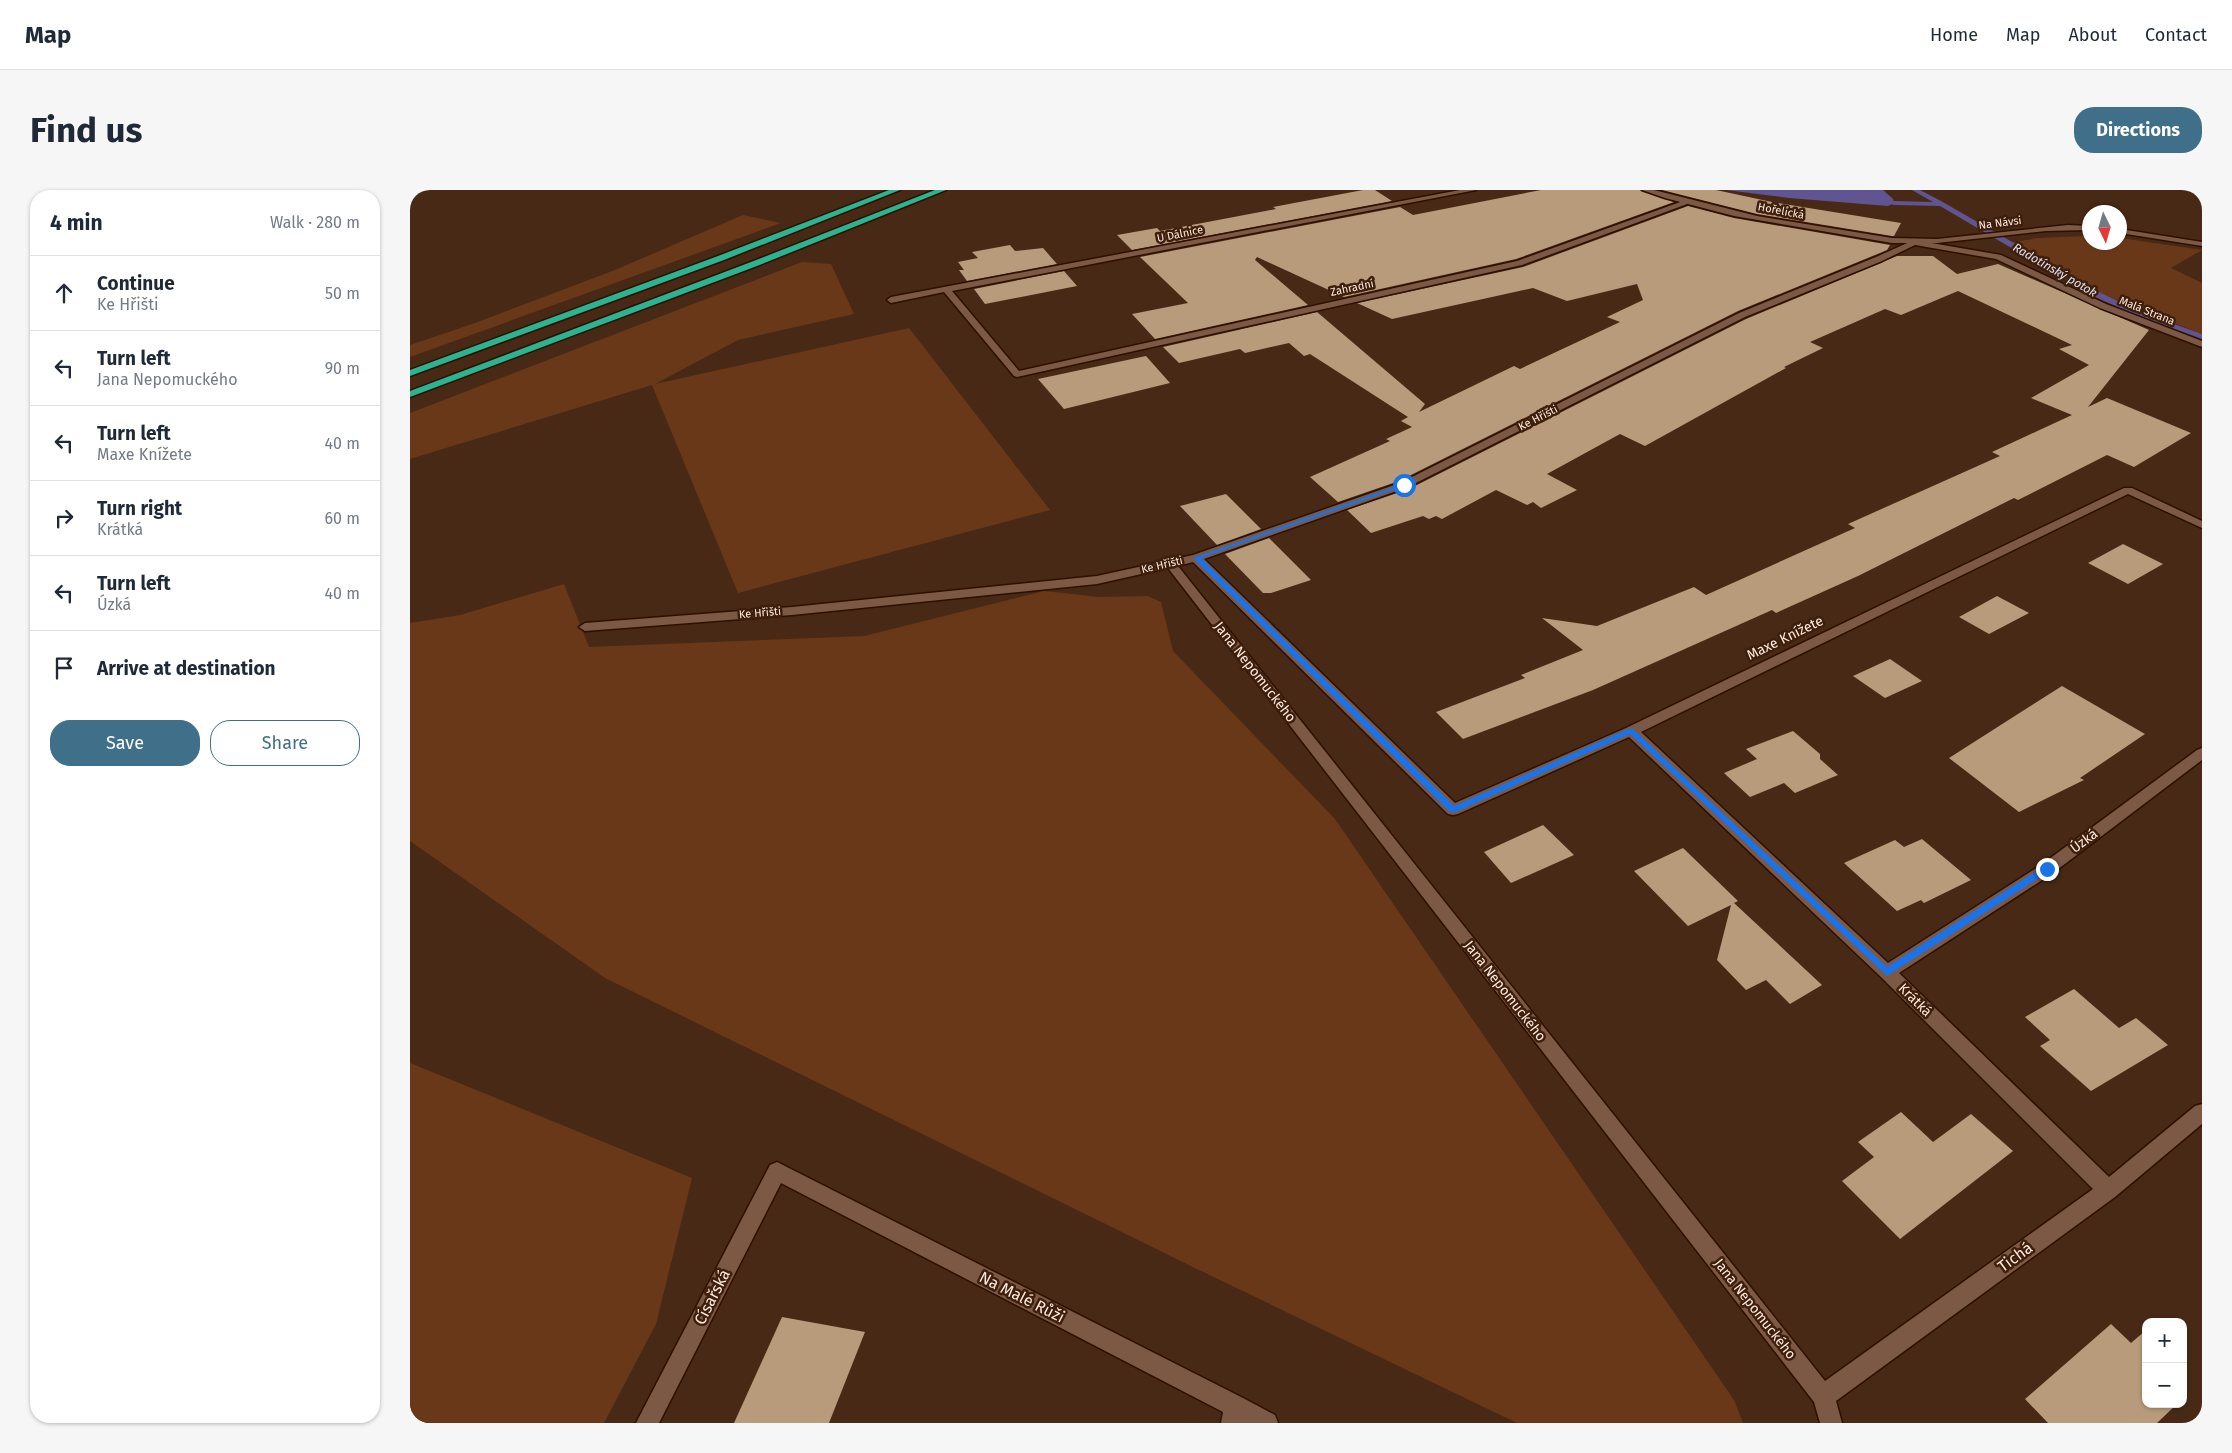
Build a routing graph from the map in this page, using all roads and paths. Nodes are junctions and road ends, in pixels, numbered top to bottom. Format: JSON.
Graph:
{"nodes":[{"id":1,"x":896,"y":190,"type":"edge"},
{"id":2,"x":942,"y":190,"type":"edge"},
{"id":3,"x":1472,"y":190,"type":"edge"},
{"id":4,"x":1646,"y":190,"type":"edge"},
{"id":5,"x":1686,"y":204,"type":"junction"},
{"id":6,"x":2082,"y":228,"type":"edge"},
{"id":7,"x":2127,"y":232,"type":"edge"},
{"id":8,"x":1914,"y":242,"type":"junction"},
{"id":9,"x":2202,"y":244,"type":"edge"},
{"id":10,"x":947,"y":290,"type":"junction"},
{"id":11,"x":891,"y":300,"type":"dead end"},
{"id":12,"x":2202,"y":344,"type":"edge"},
{"id":13,"x":410,"y":373,"type":"edge"},
{"id":14,"x":410,"y":394,"type":"edge"},
{"id":15,"x":2202,"y":525,"type":"edge"},
{"id":16,"x":1196,"y":558,"type":"junction"},
{"id":17,"x":1170,"y":563,"type":"junction"},
{"id":18,"x":585,"y":627,"type":"dead end"},
{"id":19,"x":1631,"y":731,"type":"junction"},
{"id":20,"x":2202,"y":753,"type":"edge"},
{"id":21,"x":1887,"y":972,"type":"junction"},
{"id":22,"x":2202,"y":1112,"type":"edge"},
{"id":23,"x":777,"y":1171,"type":"joint"},
{"id":24,"x":2108,"y":1190,"type":"junction"},
{"id":25,"x":1823,"y":1396,"type":"junction"},
{"id":26,"x":1234,"y":1415,"type":"edge"},
{"id":27,"x":647,"y":1423,"type":"edge"},
{"id":28,"x":1267,"y":1423,"type":"edge"},
{"id":29,"x":1831,"y":1423,"type":"edge"}],
"edges":[{"from":1,"to":13,"type":"highway"},
{"from":2,"to":14,"type":"highway"},
{"from":3,"to":10,"type":"street","name":"U Dálnice"},
{"from":4,"to":5,"type":"street","name":"Hořelická"},
{"from":5,"to":8,"type":"street","name":"Hořelická"},
{"from":5,"to":10,"type":"street","name":"Zahradní"},
{"from":6,"to":8,"type":"street","name":"Na Návsi"},
{"from":7,"to":9,"type":"street"},
{"from":8,"to":12,"type":"street","name":"Malá Strana"},
{"from":8,"to":16,"type":"street","name":"Ke Hřišti"},
{"from":10,"to":11,"type":"street","name":"U Dálnice"},
{"from":15,"to":19,"type":"street","name":"Maxe Knížete"},
{"from":16,"to":17,"type":"street","name":"Ke Hřišti"},
{"from":16,"to":19,"type":"street","name":"Maxe Knížete"},
{"from":17,"to":18,"type":"street","name":"Ke Hřišti"},
{"from":17,"to":25,"type":"street","name":"Jana Nepomuckého"},
{"from":19,"to":21,"type":"street","name":"Krátká"},
{"from":20,"to":21,"type":"street","name":"Úzká"},
{"from":21,"to":24,"type":"street","name":"Krátká"},
{"from":22,"to":24,"type":"street","name":"Tichá"},
{"from":23,"to":26,"type":"street","name":"Na Malé Růži"},
{"from":23,"to":27,"type":"street","name":"Císařská"},
{"from":24,"to":25,"type":"street","name":"Tichá"},
{"from":25,"to":29,"type":"street","name":"Jana Nepomuckého"},
{"from":26,"to":28,"type":"street","name":"Na Malé Růži"}]}
